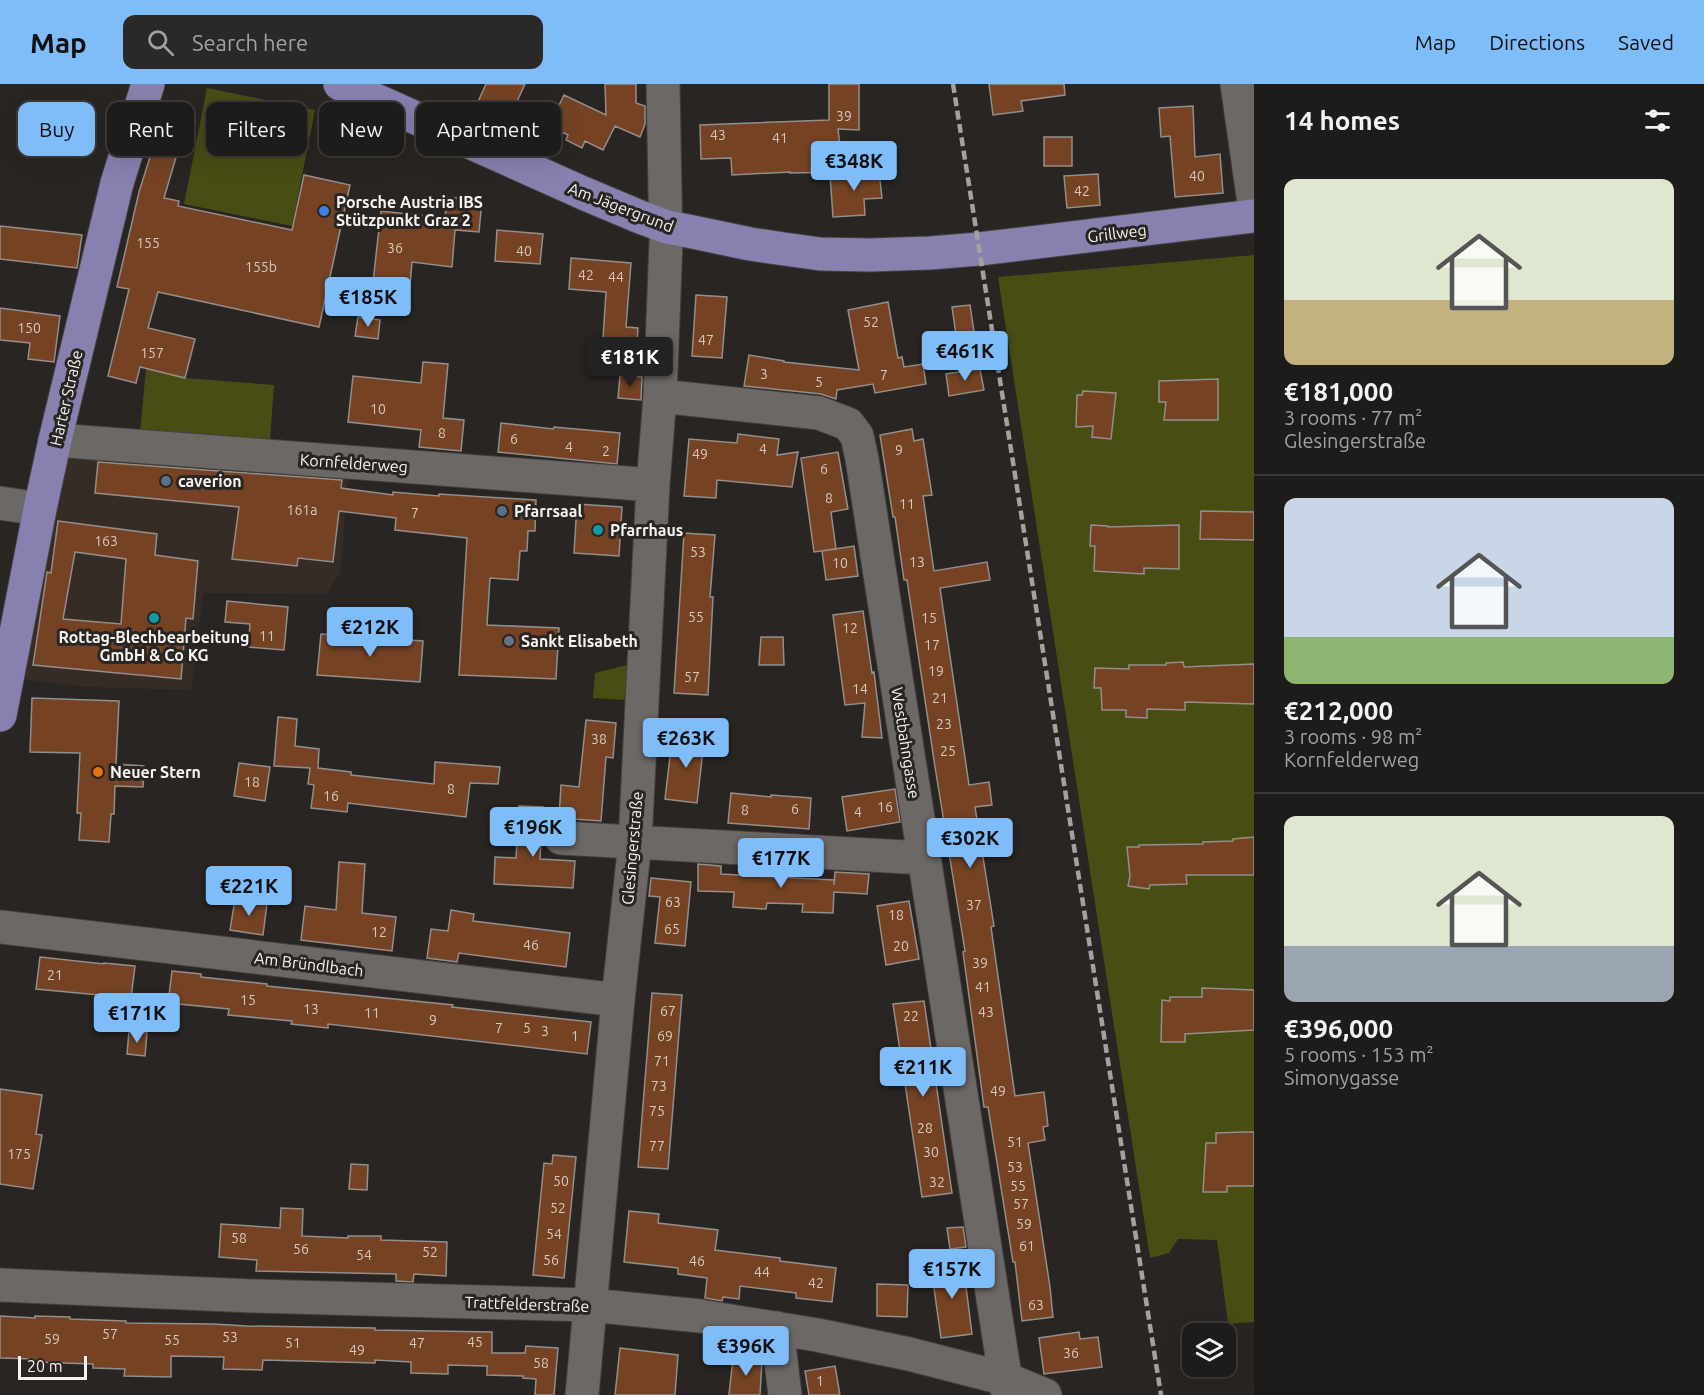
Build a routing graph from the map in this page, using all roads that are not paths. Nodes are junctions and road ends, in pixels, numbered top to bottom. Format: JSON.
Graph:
{"nodes":[{"id":1,"x":148,"y":84,"type":"edge"},
{"id":2,"x":663,"y":84,"type":"edge"},
{"id":3,"x":1237,"y":84,"type":"edge"},
{"id":4,"x":341,"y":86,"type":"edge"},
{"id":5,"x":1254,"y":203,"type":"edge"},
{"id":6,"x":1254,"y":216,"type":"edge"},
{"id":7,"x":667,"y":226,"type":"junction"},
{"id":8,"x":979,"y":249,"type":"joint"},
{"id":9,"x":660,"y":396,"type":"junction"},
{"id":10,"x":55,"y":440,"type":"junction"},
{"id":11,"x":653,"y":485,"type":"junction"},
{"id":12,"x":0,"y":503,"type":"edge"},
{"id":13,"x":40,"y":509,"type":"junction"},
{"id":14,"x":0,"y":715,"type":"edge"},
{"id":15,"x":561,"y":838,"type":"dead end"},
{"id":16,"x":635,"y":842,"type":"junction"},
{"id":17,"x":924,"y":858,"type":"junction"},
{"id":18,"x":0,"y":927,"type":"edge"},
{"id":19,"x":618,"y":1000,"type":"junction"},
{"id":20,"x":0,"y":1285,"type":"edge"},
{"id":21,"x":590,"y":1305,"type":"junction"},
{"id":22,"x":777,"y":1328,"type":"junction"},
{"id":23,"x":1007,"y":1387,"type":"edge"},
{"id":24,"x":582,"y":1395,"type":"edge"},
{"id":25,"x":785,"y":1395,"type":"edge"},
{"id":26,"x":1045,"y":1395,"type":"edge"}],
"edges":[{"from":1,"to":10,"type":"main road","name":"Harter Straße"},
{"from":2,"to":7,"type":"street","name":"Glesingerstraße"},
{"from":3,"to":5,"type":"street"},
{"from":4,"to":7,"type":"main road","name":"Am Jägergrund"},
{"from":6,"to":8,"type":"main road","name":"Grillweg"},
{"from":7,"to":8,"type":"main road","name":"Am Jägergrund"},
{"from":7,"to":9,"type":"street","name":"Glesingerstraße"},
{"from":9,"to":11,"type":"street","name":"Glesingerstraße"},
{"from":9,"to":17,"type":"street","name":"Westbahngasse"},
{"from":10,"to":11,"type":"street","name":"Kornfelderweg"},
{"from":10,"to":13,"type":"main road","name":"Harter Straße"},
{"from":11,"to":16,"type":"street","name":"Glesingerstraße"},
{"from":12,"to":13,"type":"street"},
{"from":13,"to":14,"type":"main road","name":"Harter Straße"},
{"from":15,"to":16,"type":"street"},
{"from":16,"to":17,"type":"street"},
{"from":16,"to":19,"type":"street","name":"Glesingerstraße"},
{"from":17,"to":23,"type":"street","name":"Westbahngasse"},
{"from":18,"to":19,"type":"street","name":"Am Bründlbach"},
{"from":19,"to":21,"type":"street","name":"Glesingerstraße"},
{"from":20,"to":21,"type":"street","name":"Trattfelderstraße"},
{"from":21,"to":22,"type":"street","name":"Trattfelderstraße"},
{"from":21,"to":24,"type":"street","name":"Glesingerstraße"},
{"from":22,"to":23,"type":"street","name":"Trattfelderstraße"},
{"from":22,"to":25,"type":"street"},
{"from":23,"to":26,"type":"street","name":"Trattfelderstraße"}]}
